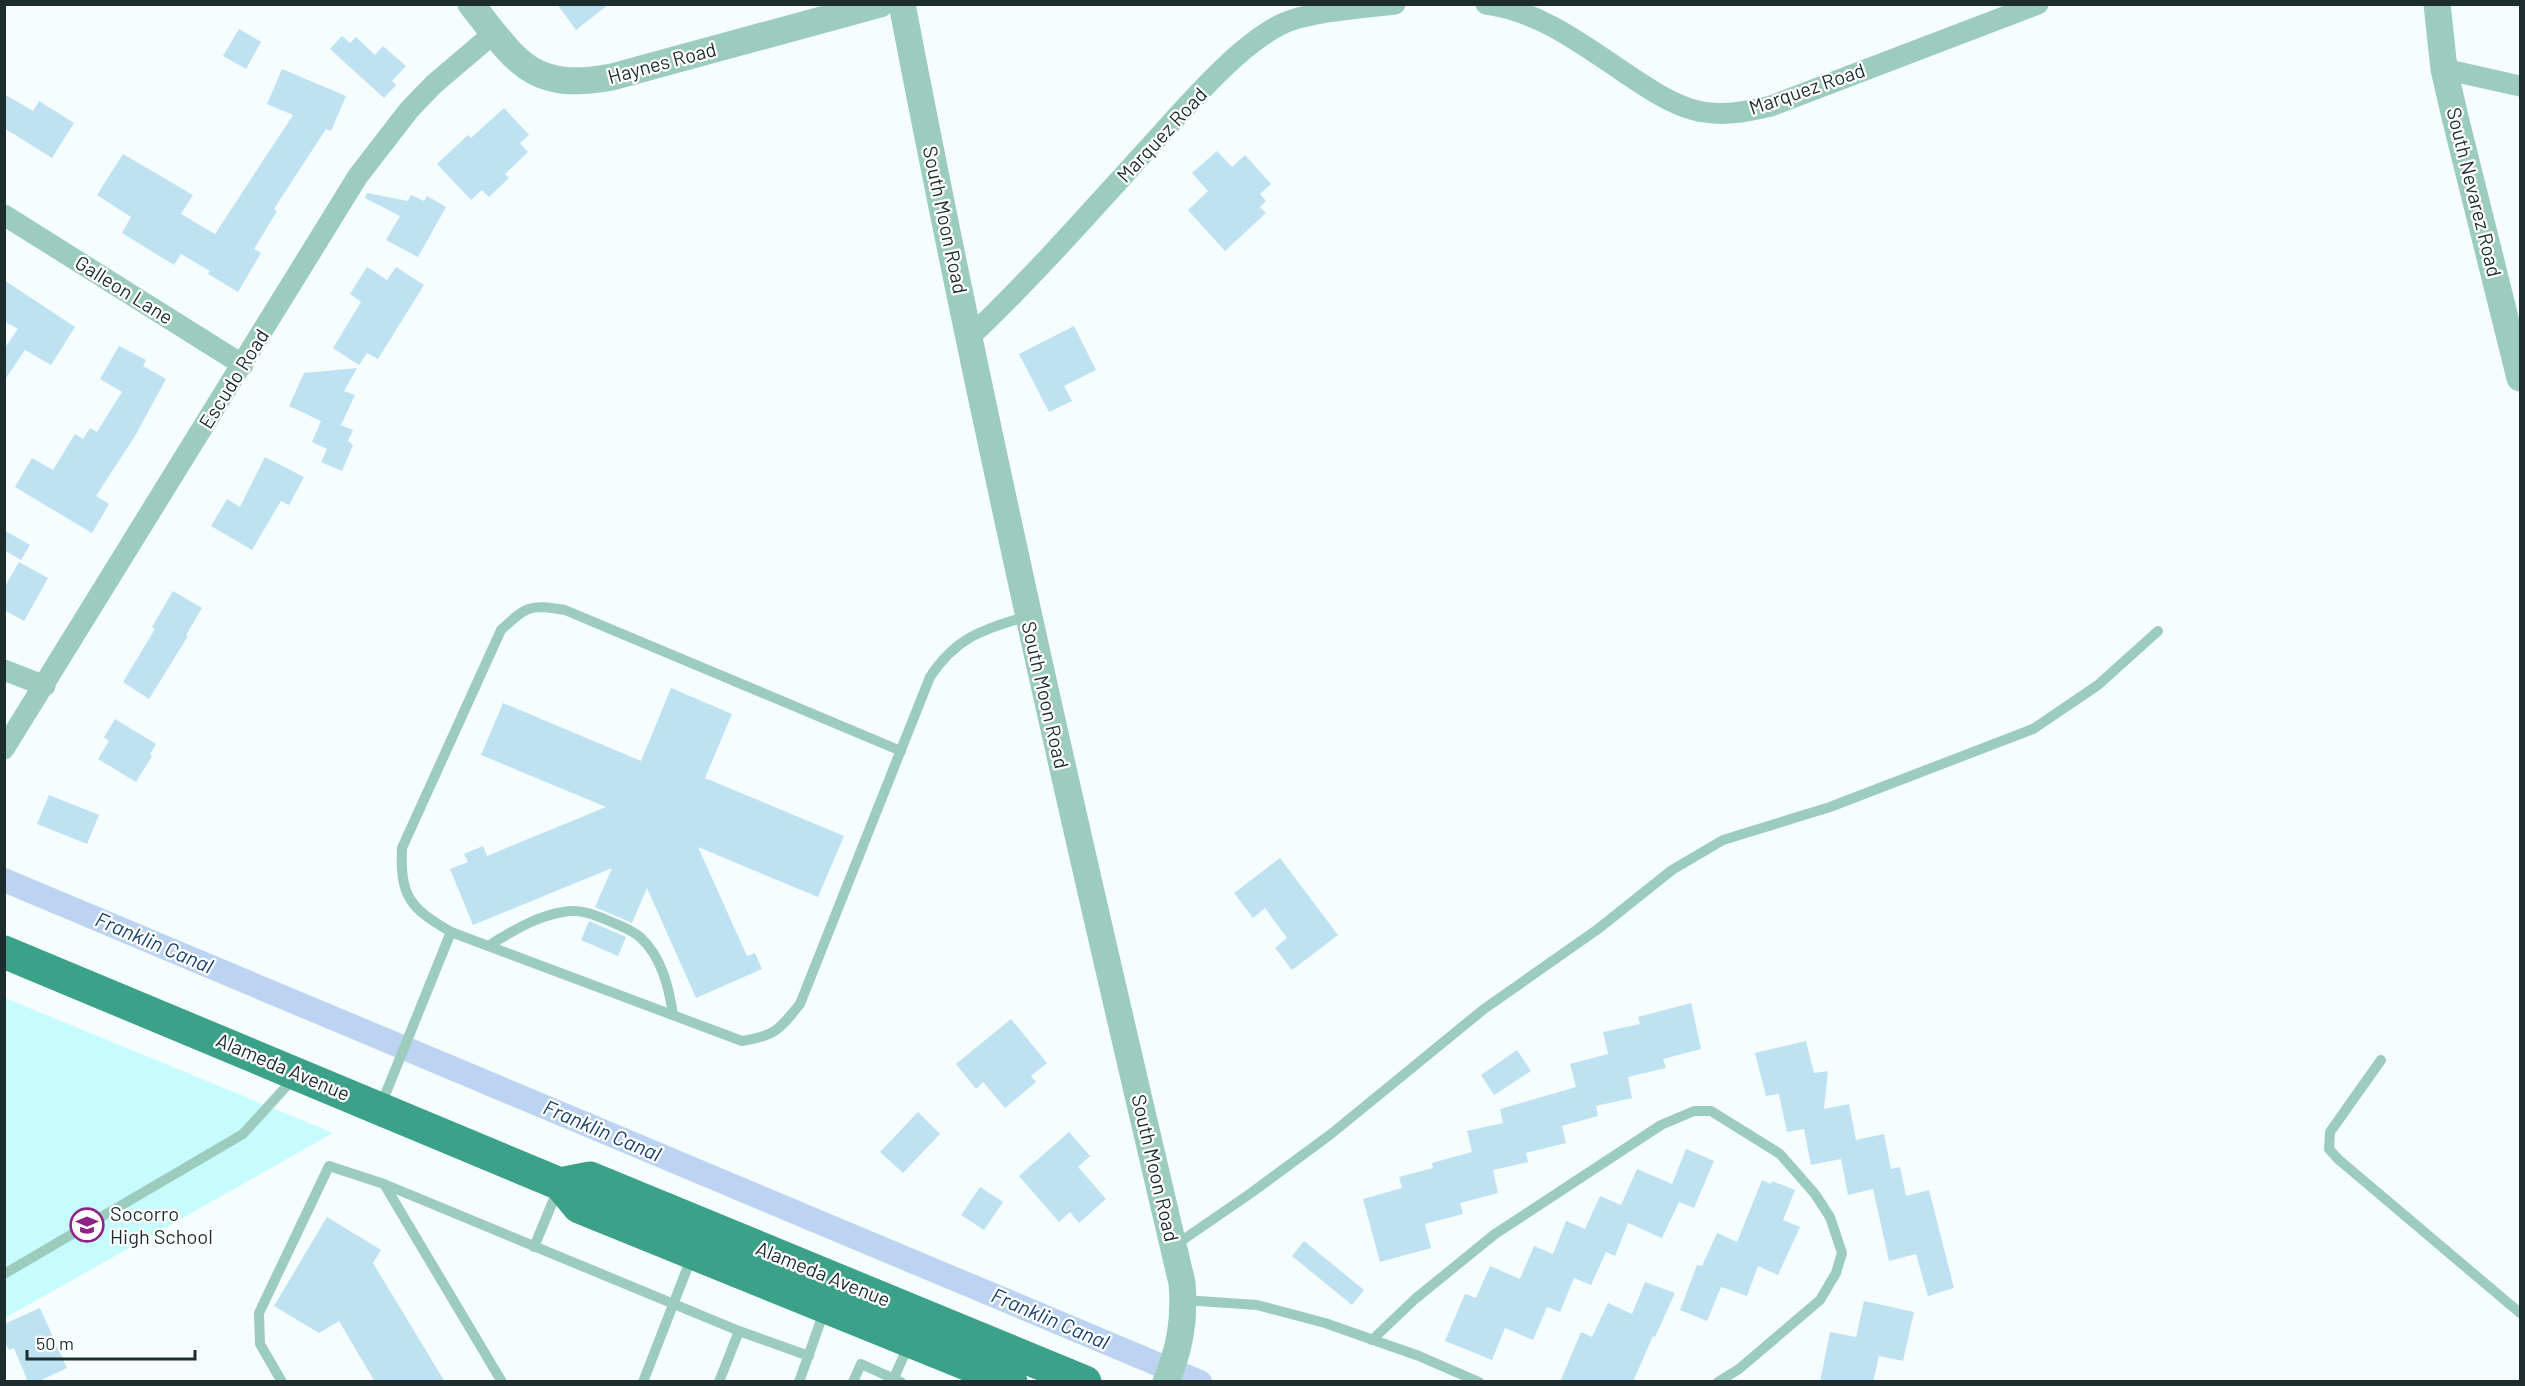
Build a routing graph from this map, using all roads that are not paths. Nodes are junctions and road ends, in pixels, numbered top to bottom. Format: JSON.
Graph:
{"nodes":[{"id":1,"x":471,"y":4,"type":"edge"},
{"id":2,"x":879,"y":4,"type":"edge"},
{"id":3,"x":902,"y":4,"type":"edge"},
{"id":4,"x":1395,"y":4,"type":"edge"},
{"id":5,"x":1485,"y":4,"type":"edge"},
{"id":6,"x":2038,"y":4,"type":"edge"},
{"id":7,"x":2437,"y":4,"type":"edge"},
{"id":8,"x":494,"y":33,"type":"junction"},
{"id":9,"x":2444,"y":69,"type":"junction"},
{"id":10,"x":2520,"y":86,"type":"edge"},
{"id":11,"x":4,"y":214,"type":"edge"},
{"id":12,"x":970,"y":337,"type":"junction"},
{"id":13,"x":243,"y":365,"type":"junction"},
{"id":14,"x":2520,"y":378,"type":"edge"},
{"id":15,"x":1028,"y":616,"type":"junction"},
{"id":16,"x":2158,"y":631,"type":"dead end"},
{"id":17,"x":4,"y":670,"type":"edge"},
{"id":18,"x":45,"y":686,"type":"junction"},
{"id":19,"x":4,"y":749,"type":"edge"},
{"id":20,"x":901,"y":751,"type":"junction"},
{"id":21,"x":451,"y":932,"type":"junction"},
{"id":22,"x":488,"y":946,"type":"junction"},
{"id":23,"x":4,"y":952,"type":"edge"},
{"id":24,"x":674,"y":1015,"type":"junction"},
{"id":25,"x":2381,"y":1060,"type":"dead end"},
{"id":26,"x":298,"y":1073,"type":"junction"},
{"id":27,"x":380,"y":1108,"type":"junction"},
{"id":28,"x":384,"y":1184,"type":"junction"},
{"id":29,"x":560,"y":1184,"type":"junction"},
{"id":30,"x":1174,"y":1246,"type":"junction"},
{"id":31,"x":534,"y":1247,"type":"junction"},
{"id":32,"x":693,"y":1253,"type":"junction"},
{"id":33,"x":4,"y":1274,"type":"edge"},
{"id":34,"x":1184,"y":1300,"type":"junction"},
{"id":35,"x":674,"y":1305,"type":"junction"},
{"id":36,"x":826,"y":1306,"type":"junction"},
{"id":37,"x":2520,"y":1314,"type":"edge"},
{"id":38,"x":739,"y":1331,"type":"junction"},
{"id":39,"x":1372,"y":1340,"type":"junction"},
{"id":40,"x":911,"y":1341,"type":"junction"},
{"id":41,"x":809,"y":1356,"type":"junction"},
{"id":42,"x":995,"y":1378,"type":"edge"},
{"id":43,"x":898,"y":1380,"type":"edge"},
{"id":44,"x":282,"y":1382,"type":"edge"},
{"id":45,"x":501,"y":1382,"type":"edge"},
{"id":46,"x":643,"y":1382,"type":"edge"},
{"id":47,"x":719,"y":1382,"type":"edge"},
{"id":48,"x":799,"y":1382,"type":"edge"},
{"id":49,"x":853,"y":1382,"type":"edge"},
{"id":50,"x":1084,"y":1382,"type":"edge"},
{"id":51,"x":1166,"y":1382,"type":"edge"},
{"id":52,"x":1479,"y":1382,"type":"edge"},
{"id":53,"x":1718,"y":1382,"type":"edge"}],
"edges":[{"from":1,"to":8,"type":"street","name":"Haynes Road"},
{"from":2,"to":8,"type":"street","name":"Haynes Road"},
{"from":3,"to":12,"type":"street","name":"South Moon Road"},
{"from":4,"to":12,"type":"street","name":"Marquez Road"},
{"from":5,"to":6,"type":"street","name":"Marquez Road"},
{"from":7,"to":9,"type":"street","name":"South Nevarez Road"},
{"from":8,"to":13,"type":"street","name":"Escudo Road"},
{"from":9,"to":10,"type":"street"},
{"from":9,"to":14,"type":"street","name":"South Nevarez Road"},
{"from":11,"to":13,"type":"street","name":"Galleon Lane"},
{"from":12,"to":15,"type":"street","name":"South Moon Road"},
{"from":13,"to":18,"type":"street","name":"Escudo Road"},
{"from":15,"to":20,"type":"lane"},
{"from":15,"to":30,"type":"street","name":"South Moon Road"},
{"from":16,"to":30,"type":"lane"},
{"from":17,"to":18,"type":"street"},
{"from":18,"to":19,"type":"street","name":"Escudo Road"},
{"from":20,"to":21,"type":"lane"},
{"from":20,"to":24,"type":"lane"},
{"from":21,"to":22,"type":"lane"},
{"from":21,"to":27,"type":"lane"},
{"from":22,"to":24,"type":"lane"},
{"from":22,"to":24,"type":"lane"},
{"from":23,"to":26,"type":"main road","name":"Alameda Avenue"},
{"from":25,"to":37,"type":"lane"},
{"from":26,"to":27,"type":"main road","name":"Alameda Avenue"},
{"from":26,"to":33,"type":"lane"},
{"from":27,"to":29,"type":"main road","name":"Alameda Avenue"},
{"from":28,"to":31,"type":"lane"},
{"from":28,"to":44,"type":"lane"},
{"from":28,"to":45,"type":"lane"},
{"from":29,"to":31,"type":"lane"},
{"from":29,"to":32,"type":"main road","name":"Alameda Avenue"},
{"from":29,"to":50,"type":"main road","name":"Alameda Avenue"},
{"from":30,"to":34,"type":"street","name":"South Moon Road"},
{"from":31,"to":35,"type":"lane"},
{"from":32,"to":35,"type":"lane"},
{"from":32,"to":36,"type":"main road","name":"Alameda Avenue"},
{"from":34,"to":39,"type":"lane"},
{"from":34,"to":51,"type":"street","name":"South Moon Road"},
{"from":35,"to":38,"type":"lane"},
{"from":35,"to":46,"type":"lane"},
{"from":36,"to":40,"type":"main road","name":"Alameda Avenue"},
{"from":36,"to":41,"type":"lane"},
{"from":38,"to":41,"type":"lane"},
{"from":38,"to":47,"type":"lane"},
{"from":39,"to":52,"type":"lane"},
{"from":39,"to":53,"type":"lane"},
{"from":40,"to":42,"type":"main road","name":"Alameda Avenue"},
{"from":40,"to":43,"type":"lane"},
{"from":41,"to":48,"type":"lane"},
{"from":43,"to":49,"type":"lane"}]}
